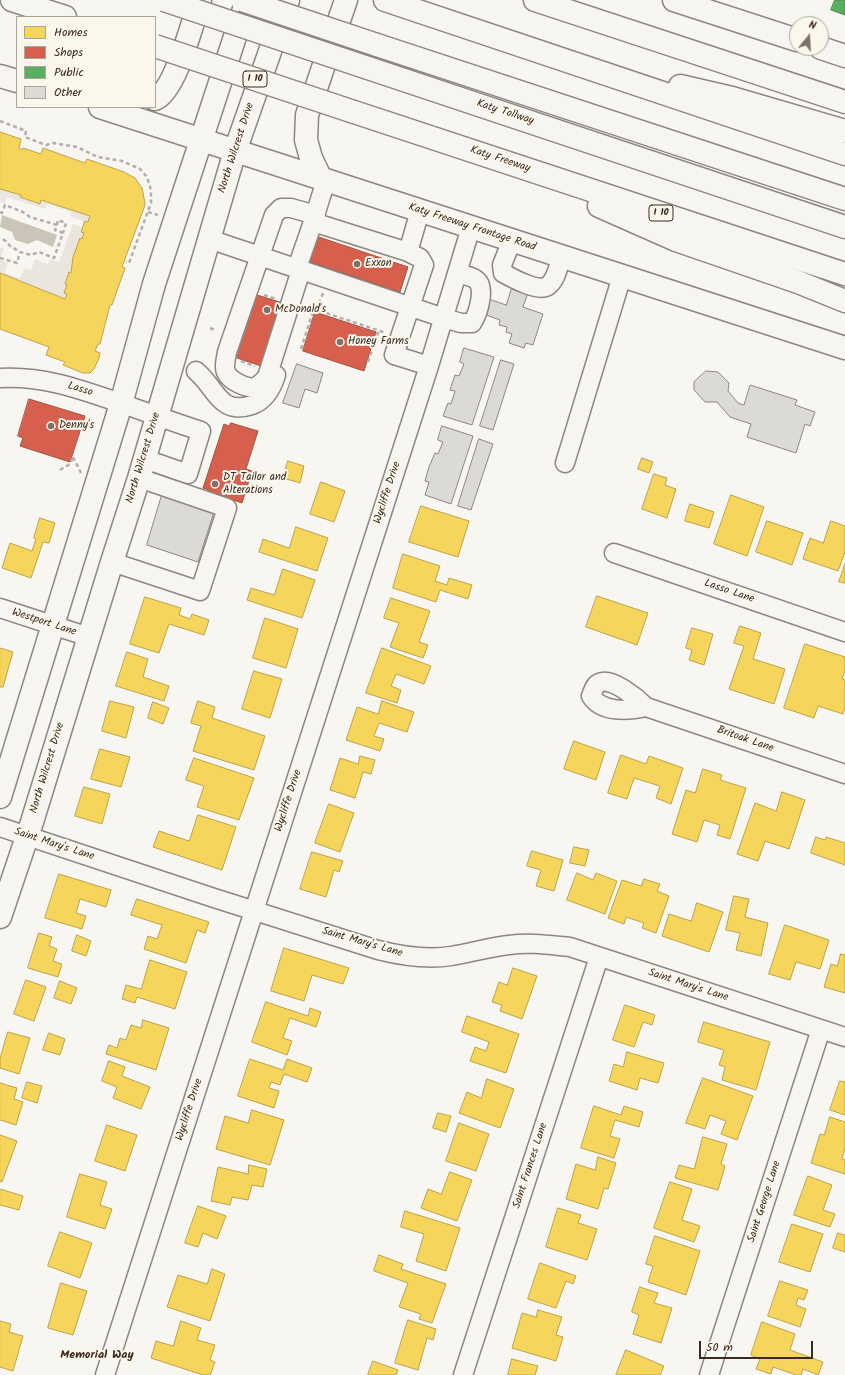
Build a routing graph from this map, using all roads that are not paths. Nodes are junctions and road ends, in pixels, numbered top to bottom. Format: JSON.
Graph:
{"nodes":[{"id":1,"x":12,"y":0,"type":"edge"},
{"id":2,"x":164,"y":0,"type":"edge"},
{"id":3,"x":200,"y":0,"type":"edge"},
{"id":4,"x":242,"y":0,"type":"edge"},
{"id":5,"x":247,"y":0,"type":"edge"},
{"id":6,"x":288,"y":0,"type":"edge"},
{"id":7,"x":346,"y":0,"type":"edge"},
{"id":8,"x":535,"y":0,"type":"edge"},
{"id":9,"x":674,"y":0,"type":"edge"},
{"id":10,"x":388,"y":1,"type":"edge"},
{"id":11,"x":62,"y":16,"type":"edge"},
{"id":12,"x":789,"y":37,"type":"edge"},
{"id":13,"x":156,"y":46,"type":"edge"},
{"id":14,"x":829,"y":51,"type":"edge"},
{"id":15,"x":538,"y":52,"type":"junction"},
{"id":16,"x":845,"y":56,"type":"edge"},
{"id":17,"x":0,"y":76,"type":"edge"},
{"id":18,"x":16,"y":81,"type":"edge"},
{"id":19,"x":156,"y":99,"type":"edge"},
{"id":20,"x":845,"y":102,"type":"edge"},
{"id":21,"x":108,"y":108,"type":"edge"},
{"id":22,"x":845,"y":131,"type":"edge"},
{"id":23,"x":200,"y":140,"type":"junction"},
{"id":24,"x":235,"y":150,"type":"junction"},
{"id":25,"x":477,"y":152,"type":"junction"},
{"id":26,"x":845,"y":154,"type":"edge"},
{"id":27,"x":324,"y":179,"type":"junction"},
{"id":28,"x":845,"y":200,"type":"edge"},
{"id":29,"x":420,"y":211,"type":"junction"},
{"id":30,"x":314,"y":218,"type":"junction"},
{"id":31,"x":471,"y":227,"type":"junction"},
{"id":32,"x":845,"y":227,"type":"edge"},
{"id":33,"x":209,"y":240,"type":"junction"},
{"id":34,"x":512,"y":240,"type":"junction"},
{"id":35,"x":408,"y":252,"type":"junction"},
{"id":36,"x":261,"y":256,"type":"junction"},
{"id":37,"x":562,"y":256,"type":"junction"},
{"id":38,"x":303,"y":270,"type":"junction"},
{"id":39,"x":457,"y":273,"type":"junction"},
{"id":40,"x":503,"y":273,"type":"junction"},
{"id":41,"x":845,"y":274,"type":"edge"},
{"id":42,"x":622,"y":276,"type":"junction"},
{"id":43,"x":480,"y":284,"type":"junction"},
{"id":44,"x":845,"y":301,"type":"edge"},
{"id":45,"x":410,"y":307,"type":"junction"},
{"id":46,"x":444,"y":318,"type":"junction"},
{"id":47,"x":845,"y":348,"type":"edge"},
{"id":48,"x":226,"y":359,"type":"junction"},
{"id":49,"x":172,"y":364,"type":"junction"},
{"id":50,"x":429,"y":366,"type":"junction"},
{"id":51,"x":196,"y":371,"type":"junction"},
{"id":52,"x":0,"y":378,"type":"edge"},
{"id":53,"x":121,"y":404,"type":"junction"},
{"id":54,"x":157,"y":417,"type":"junction"},
{"id":55,"x":565,"y":463,"type":"dead end"},
{"id":56,"x":142,"y":468,"type":"junction"},
{"id":57,"x":614,"y":553,"type":"dead end"},
{"id":58,"x":112,"y":562,"type":"junction"},
{"id":59,"x":0,"y":608,"type":"edge"},
{"id":60,"x":53,"y":625,"type":"junction"},
{"id":61,"x":845,"y":632,"type":"edge"},
{"id":62,"x":89,"y":637,"type":"junction"},
{"id":63,"x":646,"y":707,"type":"dead end"},
{"id":64,"x":845,"y":774,"type":"edge"},
{"id":65,"x":0,"y":797,"type":"edge"},
{"id":66,"x":0,"y":827,"type":"edge"},
{"id":67,"x":27,"y":836,"type":"junction"},
{"id":68,"x":254,"y":910,"type":"junction"},
{"id":69,"x":0,"y":917,"type":"edge"},
{"id":70,"x":599,"y":957,"type":"junction"},
{"id":71,"x":821,"y":1029,"type":"junction"},
{"id":72,"x":845,"y":1037,"type":"edge"},
{"id":73,"x":105,"y":1375,"type":"edge"},
{"id":74,"x":464,"y":1375,"type":"edge"},
{"id":75,"x":709,"y":1375,"type":"edge"}],
"edges":[{"from":1,"to":11,"type":"main road"},
{"from":2,"to":32,"type":"main road","name":"Katy Tollway","bridge":true},
{"from":3,"to":19,"type":"main road"},
{"from":4,"to":28,"type":"main road","bridge":true},
{"from":5,"to":23,"type":"main road"},
{"from":6,"to":24,"type":"main road","name":"North Wilcrest Drive"},
{"from":7,"to":27,"type":"main road"},
{"from":8,"to":20,"type":"main road"},
{"from":9,"to":12,"type":"main road"},
{"from":10,"to":15,"type":"main road"},
{"from":13,"to":25,"type":"main road","name":"Katy Freeway","number":"I 10","bridge":true},
{"from":14,"to":16,"type":"main road"},
{"from":15,"to":22,"type":"main road"},
{"from":15,"to":26,"type":"main road"},
{"from":17,"to":18,"type":"main road"},
{"from":21,"to":23,"type":"main road","name":"Katy Freeway Frontage Road"},
{"from":23,"to":24,"type":"main road","name":"Katy Freeway Frontage Road"},
{"from":23,"to":53,"type":"main road"},
{"from":24,"to":27,"type":"main road","name":"Katy Freeway Frontage Road"},
{"from":24,"to":33,"type":"main road","name":"North Wilcrest Drive"},
{"from":25,"to":41,"type":"main road","name":"Katy Freeway","number":"I 10"},
{"from":25,"to":44,"type":"main road"},
{"from":27,"to":29,"type":"main road","name":"Katy Freeway Frontage Road"},
{"from":27,"to":30,"type":"street"},
{"from":29,"to":31,"type":"main road","name":"Katy Freeway Frontage Road"},
{"from":29,"to":35,"type":"street"},
{"from":30,"to":35,"type":"street"},
{"from":30,"to":36,"type":"street"},
{"from":30,"to":38,"type":"street"},
{"from":31,"to":34,"type":"main road","name":"Katy Freeway Frontage Road"},
{"from":31,"to":39,"type":"street","name":"Wycliffe Drive"},
{"from":33,"to":36,"type":"street"},
{"from":33,"to":49,"type":"main road","name":"North Wilcrest Drive"},
{"from":34,"to":37,"type":"main road","name":"Katy Freeway Frontage Road"},
{"from":34,"to":40,"type":"street"},
{"from":35,"to":45,"type":"street"},
{"from":36,"to":38,"type":"street"},
{"from":36,"to":48,"type":"street"},
{"from":37,"to":40,"type":"street"},
{"from":37,"to":42,"type":"main road","name":"Katy Freeway Frontage Road"},
{"from":38,"to":45,"type":"street"},
{"from":38,"to":48,"type":"street"},
{"from":38,"to":51,"type":"street"},
{"from":39,"to":43,"type":"street"},
{"from":39,"to":46,"type":"street","name":"Wycliffe Drive"},
{"from":40,"to":43,"type":"street"},
{"from":42,"to":47,"type":"main road","name":"Katy Freeway Frontage Road"},
{"from":42,"to":55,"type":"street"},
{"from":43,"to":46,"type":"street"},
{"from":45,"to":46,"type":"street"},
{"from":45,"to":50,"type":"street"},
{"from":46,"to":50,"type":"street","name":"Wycliffe Drive"},
{"from":48,"to":51,"type":"street"},
{"from":49,"to":51,"type":"street"},
{"from":49,"to":54,"type":"main road","name":"North Wilcrest Drive"},
{"from":50,"to":68,"type":"street","name":"Wycliffe Drive"},
{"from":52,"to":53,"type":"street","name":"Lasso"},
{"from":53,"to":54,"type":"street","name":"Lasso"},
{"from":53,"to":60,"type":"main road"},
{"from":54,"to":56,"type":"main road","name":"North Wilcrest Drive"},
{"from":54,"to":56,"type":"street","name":"Lasso"},
{"from":56,"to":58,"type":"main road","name":"North Wilcrest Drive"},
{"from":56,"to":58,"type":"street"},
{"from":57,"to":61,"type":"street","name":"Lasso Lane"},
{"from":58,"to":62,"type":"main road","name":"North Wilcrest Drive"},
{"from":59,"to":60,"type":"street","name":"Westport Lane"},
{"from":60,"to":62,"type":"street","name":"Westport Lane"},
{"from":60,"to":65,"type":"main road"},
{"from":62,"to":67,"type":"main road","name":"North Wilcrest Drive"},
{"from":63,"to":64,"type":"street","name":"Britoak Lane"},
{"from":66,"to":67,"type":"street","name":"Saint Mary's Lane"},
{"from":67,"to":68,"type":"street","name":"Saint Mary's Lane"},
{"from":67,"to":69,"type":"main road","name":"North Wilcrest Drive"},
{"from":68,"to":70,"type":"street","name":"Saint Mary's Lane"},
{"from":68,"to":73,"type":"street","name":"Wycliffe Drive"},
{"from":70,"to":71,"type":"street","name":"Saint Mary's Lane"},
{"from":70,"to":74,"type":"street","name":"Saint Frances Lane"},
{"from":71,"to":72,"type":"street","name":"Saint Mary's Lane"},
{"from":71,"to":75,"type":"street","name":"Saint George Lane"}]}
